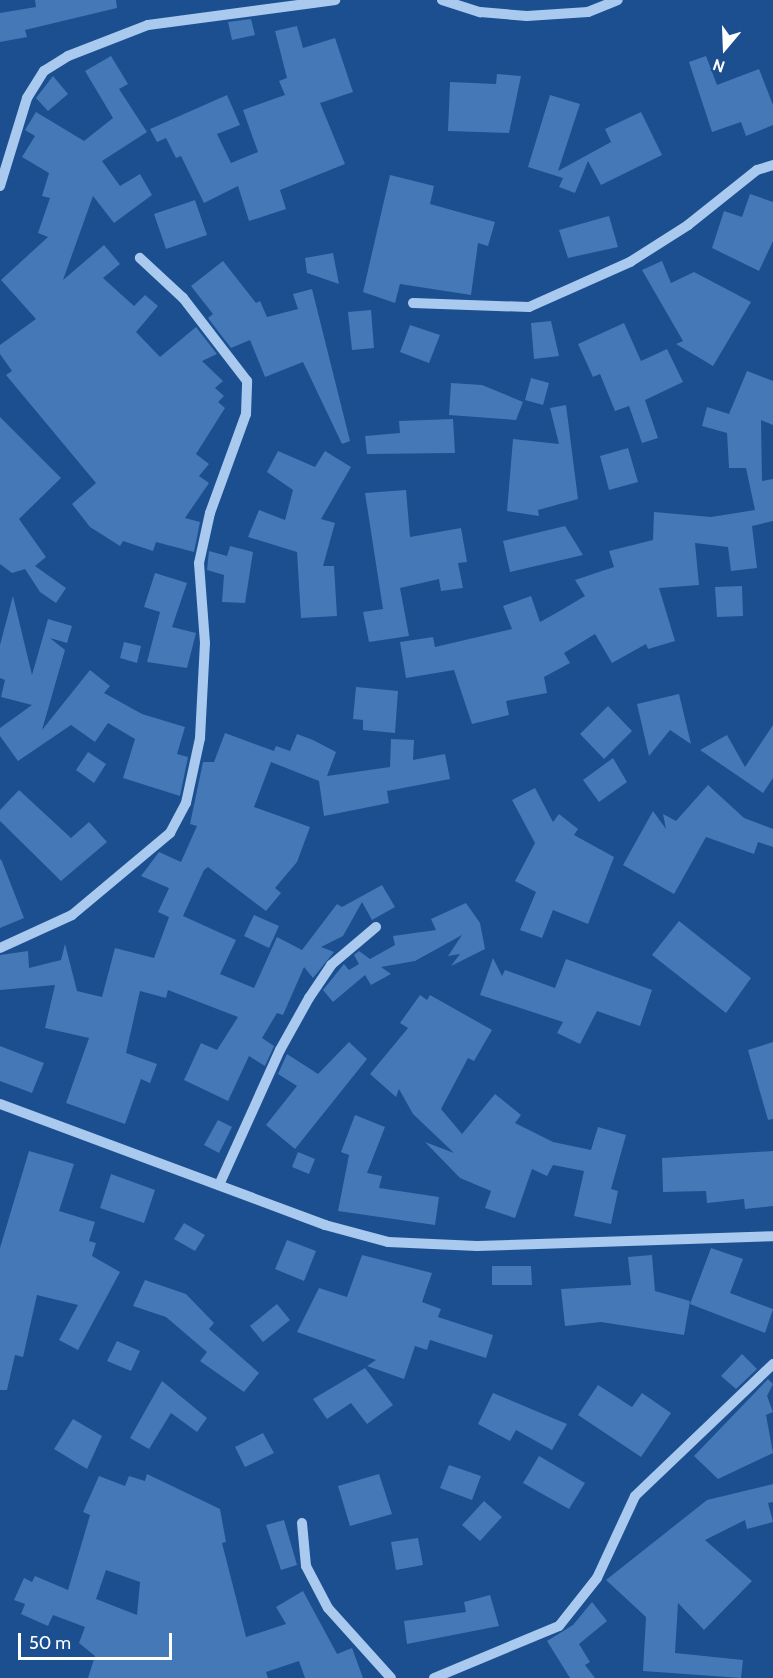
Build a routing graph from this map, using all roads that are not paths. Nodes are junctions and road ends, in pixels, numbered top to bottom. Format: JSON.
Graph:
{"nodes":[{"id":1,"x":335,"y":0,"type":"edge"},
{"id":2,"x":442,"y":0,"type":"edge"},
{"id":3,"x":618,"y":0,"type":"edge"},
{"id":4,"x":773,"y":165,"type":"edge"},
{"id":5,"x":0,"y":186,"type":"edge"},
{"id":6,"x":140,"y":258,"type":"dead end"},
{"id":7,"x":413,"y":303,"type":"dead end"},
{"id":8,"x":376,"y":927,"type":"dead end"},
{"id":9,"x":0,"y":948,"type":"edge"},
{"id":10,"x":0,"y":1104,"type":"edge"},
{"id":11,"x":219,"y":1185,"type":"junction"},
{"id":12,"x":773,"y":1236,"type":"edge"},
{"id":13,"x":773,"y":1364,"type":"edge"},
{"id":14,"x":302,"y":1523,"type":"dead end"},
{"id":15,"x":446,"y":1675,"type":"edge"},
{"id":16,"x":391,"y":1678,"type":"edge"},
{"id":17,"x":435,"y":1678,"type":"edge"}],
"edges":[{"from":1,"to":5,"type":"street"},
{"from":2,"to":3,"type":"street"},
{"from":4,"to":7,"type":"street"},
{"from":6,"to":9,"type":"street"},
{"from":8,"to":11,"type":"street"},
{"from":10,"to":11,"type":"street"},
{"from":11,"to":12,"type":"street"},
{"from":13,"to":15,"type":"street"},
{"from":14,"to":16,"type":"street"},
{"from":15,"to":17,"type":"street"}]}
